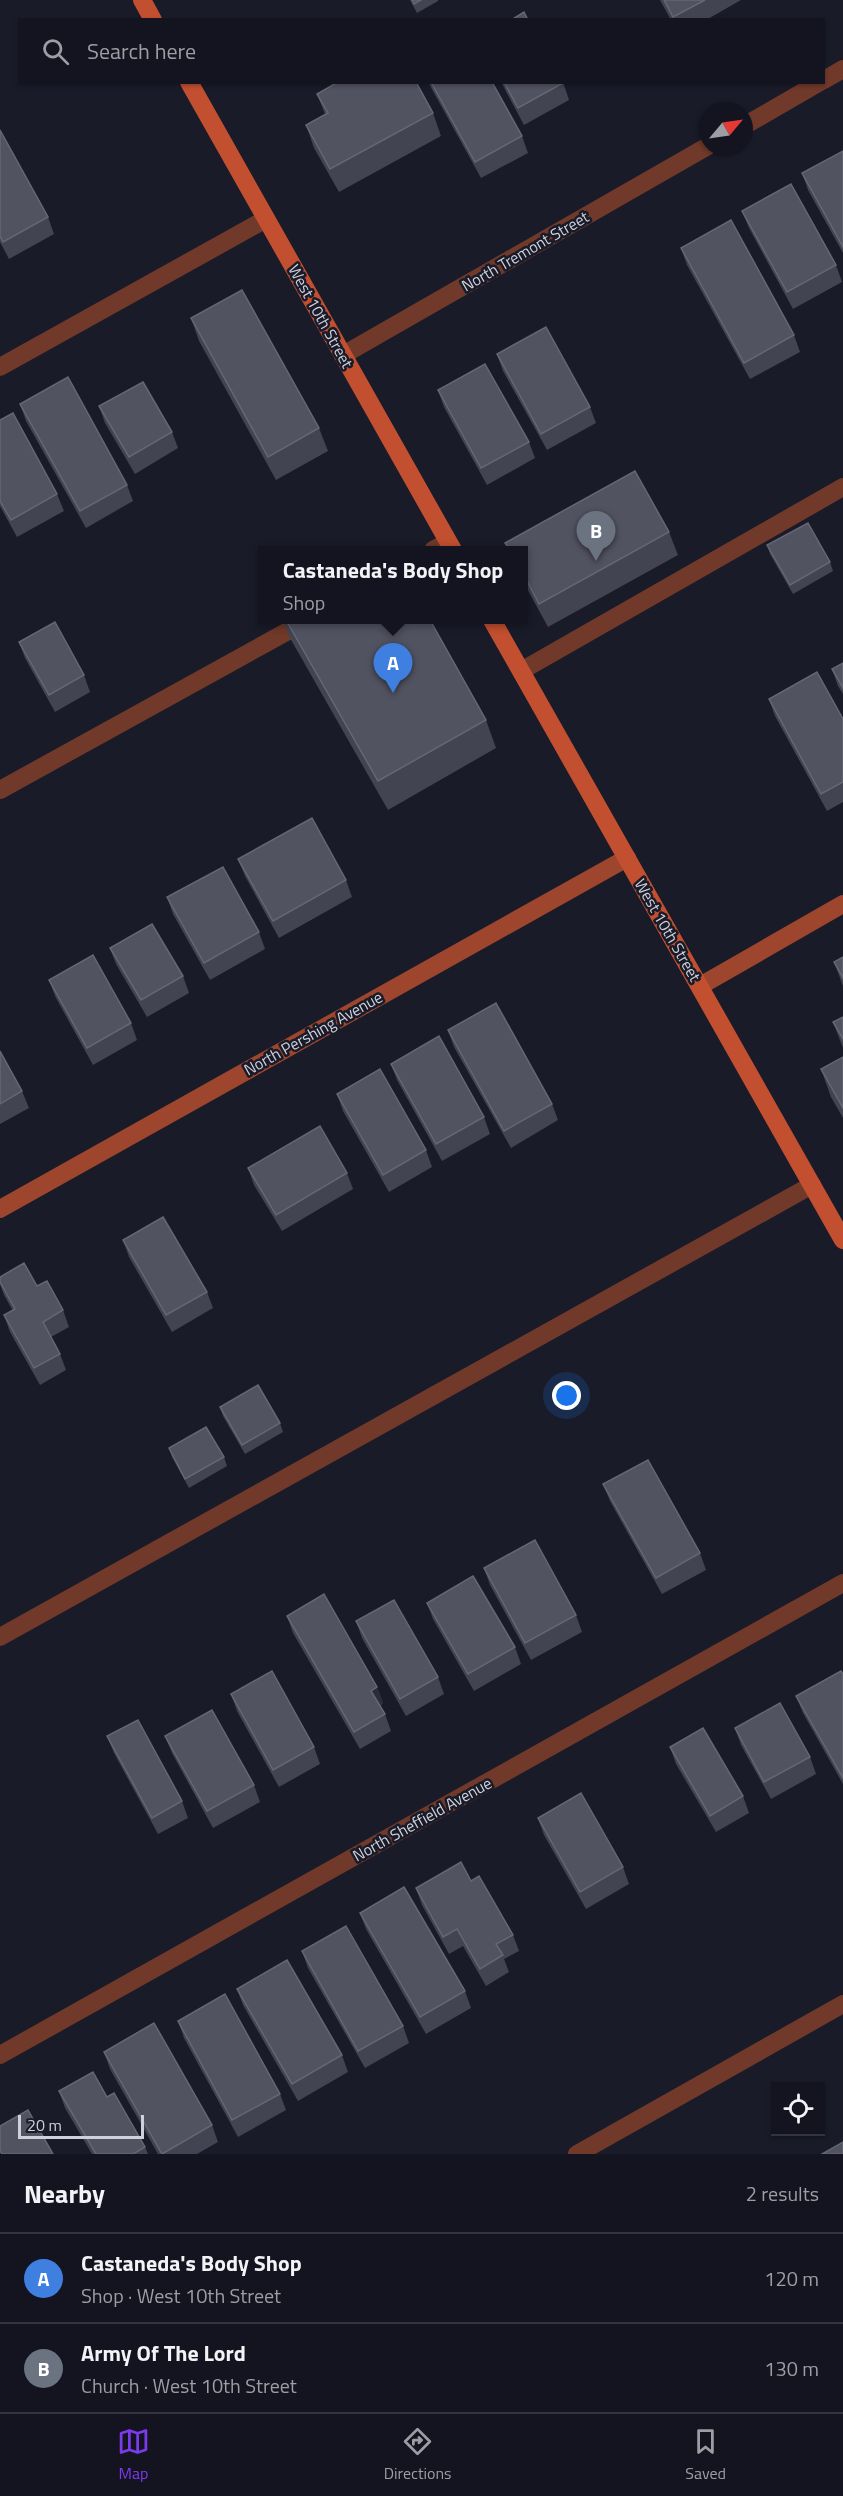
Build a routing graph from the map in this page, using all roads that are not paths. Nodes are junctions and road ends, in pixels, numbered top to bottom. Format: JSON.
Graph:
{"nodes":[{"id":1,"x":142,"y":0,"type":"edge"},
{"id":2,"x":152,"y":18,"type":"edge"},
{"id":3,"x":843,"y":69,"type":"edge"},
{"id":4,"x":825,"y":79,"type":"edge"},
{"id":5,"x":190,"y":84,"type":"edge"},
{"id":6,"x":817,"y":84,"type":"edge"},
{"id":7,"x":753,"y":121,"type":"edge"},
{"id":8,"x":699,"y":151,"type":"edge"},
{"id":9,"x":266,"y":219,"type":"junction"},
{"id":10,"x":343,"y":355,"type":"junction"},
{"id":11,"x":0,"y":367,"type":"edge"},
{"id":12,"x":843,"y":487,"type":"edge"},
{"id":13,"x":444,"y":546,"type":"edge"},
{"id":14,"x":301,"y":624,"type":"edge"},
{"id":15,"x":494,"y":624,"type":"edge"},
{"id":16,"x":521,"y":671,"type":"junction"},
{"id":17,"x":0,"y":790,"type":"edge"},
{"id":18,"x":627,"y":858,"type":"junction"},
{"id":19,"x":843,"y":904,"type":"edge"},
{"id":20,"x":700,"y":986,"type":"junction"},
{"id":21,"x":812,"y":1185,"type":"junction"},
{"id":22,"x":0,"y":1209,"type":"edge"},
{"id":23,"x":843,"y":1240,"type":"edge"},
{"id":24,"x":843,"y":1583,"type":"edge"},
{"id":25,"x":0,"y":1636,"type":"edge"},
{"id":26,"x":843,"y":2004,"type":"edge"},
{"id":27,"x":0,"y":2055,"type":"edge"},
{"id":28,"x":577,"y":2154,"type":"edge"}],
"edges":[{"from":1,"to":2,"type":"main road"},
{"from":3,"to":4,"type":"street"},
{"from":5,"to":9,"type":"main road","name":"West 10th Street"},
{"from":6,"to":7,"type":"street"},
{"from":8,"to":10,"type":"street","name":"North Tremont Street"},
{"from":9,"to":10,"type":"main road","name":"West 10th Street"},
{"from":9,"to":11,"type":"street"},
{"from":10,"to":13,"type":"main road","name":"West 10th Street"},
{"from":12,"to":16,"type":"street"},
{"from":14,"to":17,"type":"street"},
{"from":15,"to":16,"type":"main road","name":"West 10th Street"},
{"from":16,"to":18,"type":"main road","name":"West 10th Street"},
{"from":18,"to":20,"type":"main road","name":"West 10th Street"},
{"from":18,"to":22,"type":"street","name":"North Pershing Avenue"},
{"from":19,"to":20,"type":"street"},
{"from":20,"to":21,"type":"main road","name":"West 10th Street"},
{"from":21,"to":23,"type":"main road","name":"West 10th Street"},
{"from":21,"to":25,"type":"street"},
{"from":24,"to":27,"type":"street","name":"North Sheffield Avenue"},
{"from":26,"to":28,"type":"street"}]}
